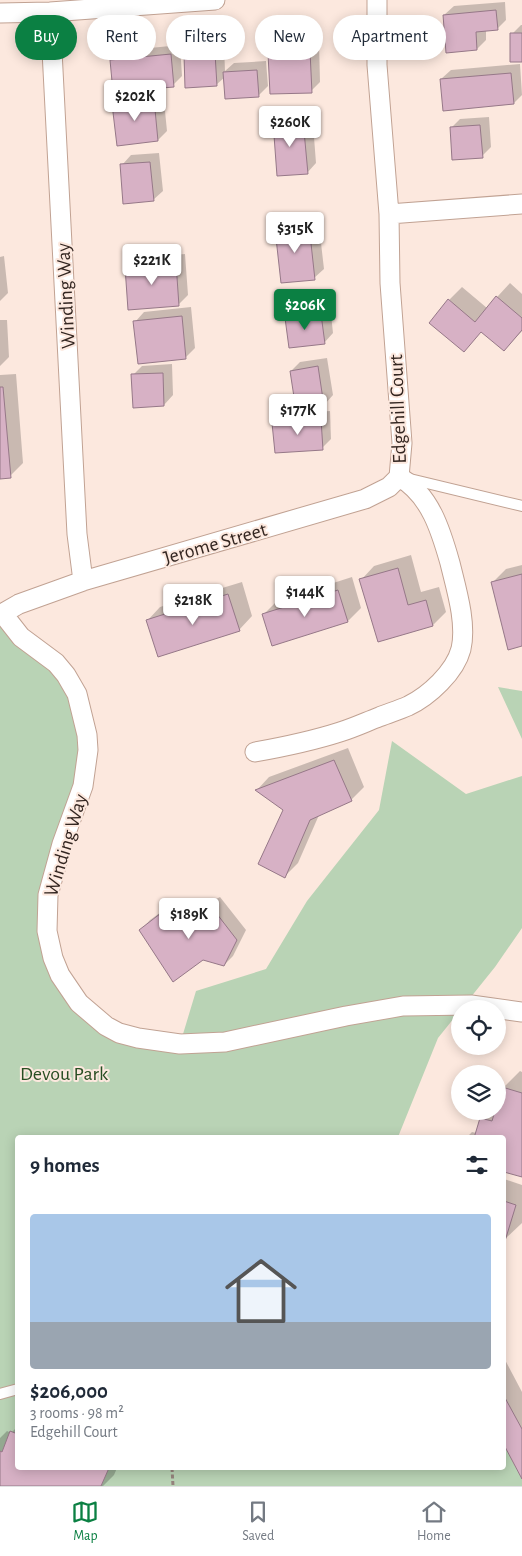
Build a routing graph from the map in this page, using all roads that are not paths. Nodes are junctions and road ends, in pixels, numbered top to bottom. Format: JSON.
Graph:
{"nodes":[{"id":1,"x":215,"y":0,"type":"edge"},
{"id":2,"x":377,"y":0,"type":"edge"},
{"id":3,"x":50,"y":12,"type":"junction"},
{"id":4,"x":0,"y":13,"type":"edge"},
{"id":5,"x":522,"y":204,"type":"edge"},
{"id":6,"x":389,"y":214,"type":"junction"},
{"id":7,"x":399,"y":477,"type":"junction"},
{"id":8,"x":522,"y":506,"type":"edge"},
{"id":9,"x":82,"y":581,"type":"junction"},
{"id":10,"x":1,"y":615,"type":"edge"},
{"id":11,"x":255,"y":752,"type":"dead end"},
{"id":12,"x":522,"y":1012,"type":"edge"},
{"id":13,"x":15,"y":1390,"type":"edge"},
{"id":14,"x":0,"y":1394,"type":"edge"}],
"edges":[{"from":1,"to":3,"type":"street"},
{"from":2,"to":6,"type":"street","name":"Edgehill Court"},
{"from":3,"to":4,"type":"street"},
{"from":3,"to":9,"type":"street","name":"Winding Way"},
{"from":5,"to":6,"type":"street"},
{"from":6,"to":7,"type":"street","name":"Edgehill Court"},
{"from":7,"to":8,"type":"lane"},
{"from":7,"to":9,"type":"street","name":"Jerome Street"},
{"from":7,"to":11,"type":"street","name":"Edgehill Court"},
{"from":9,"to":10,"type":"street","name":"Jerome Street"},
{"from":10,"to":12,"type":"street","name":"Winding Way"},
{"from":13,"to":14,"type":"lane"}]}
